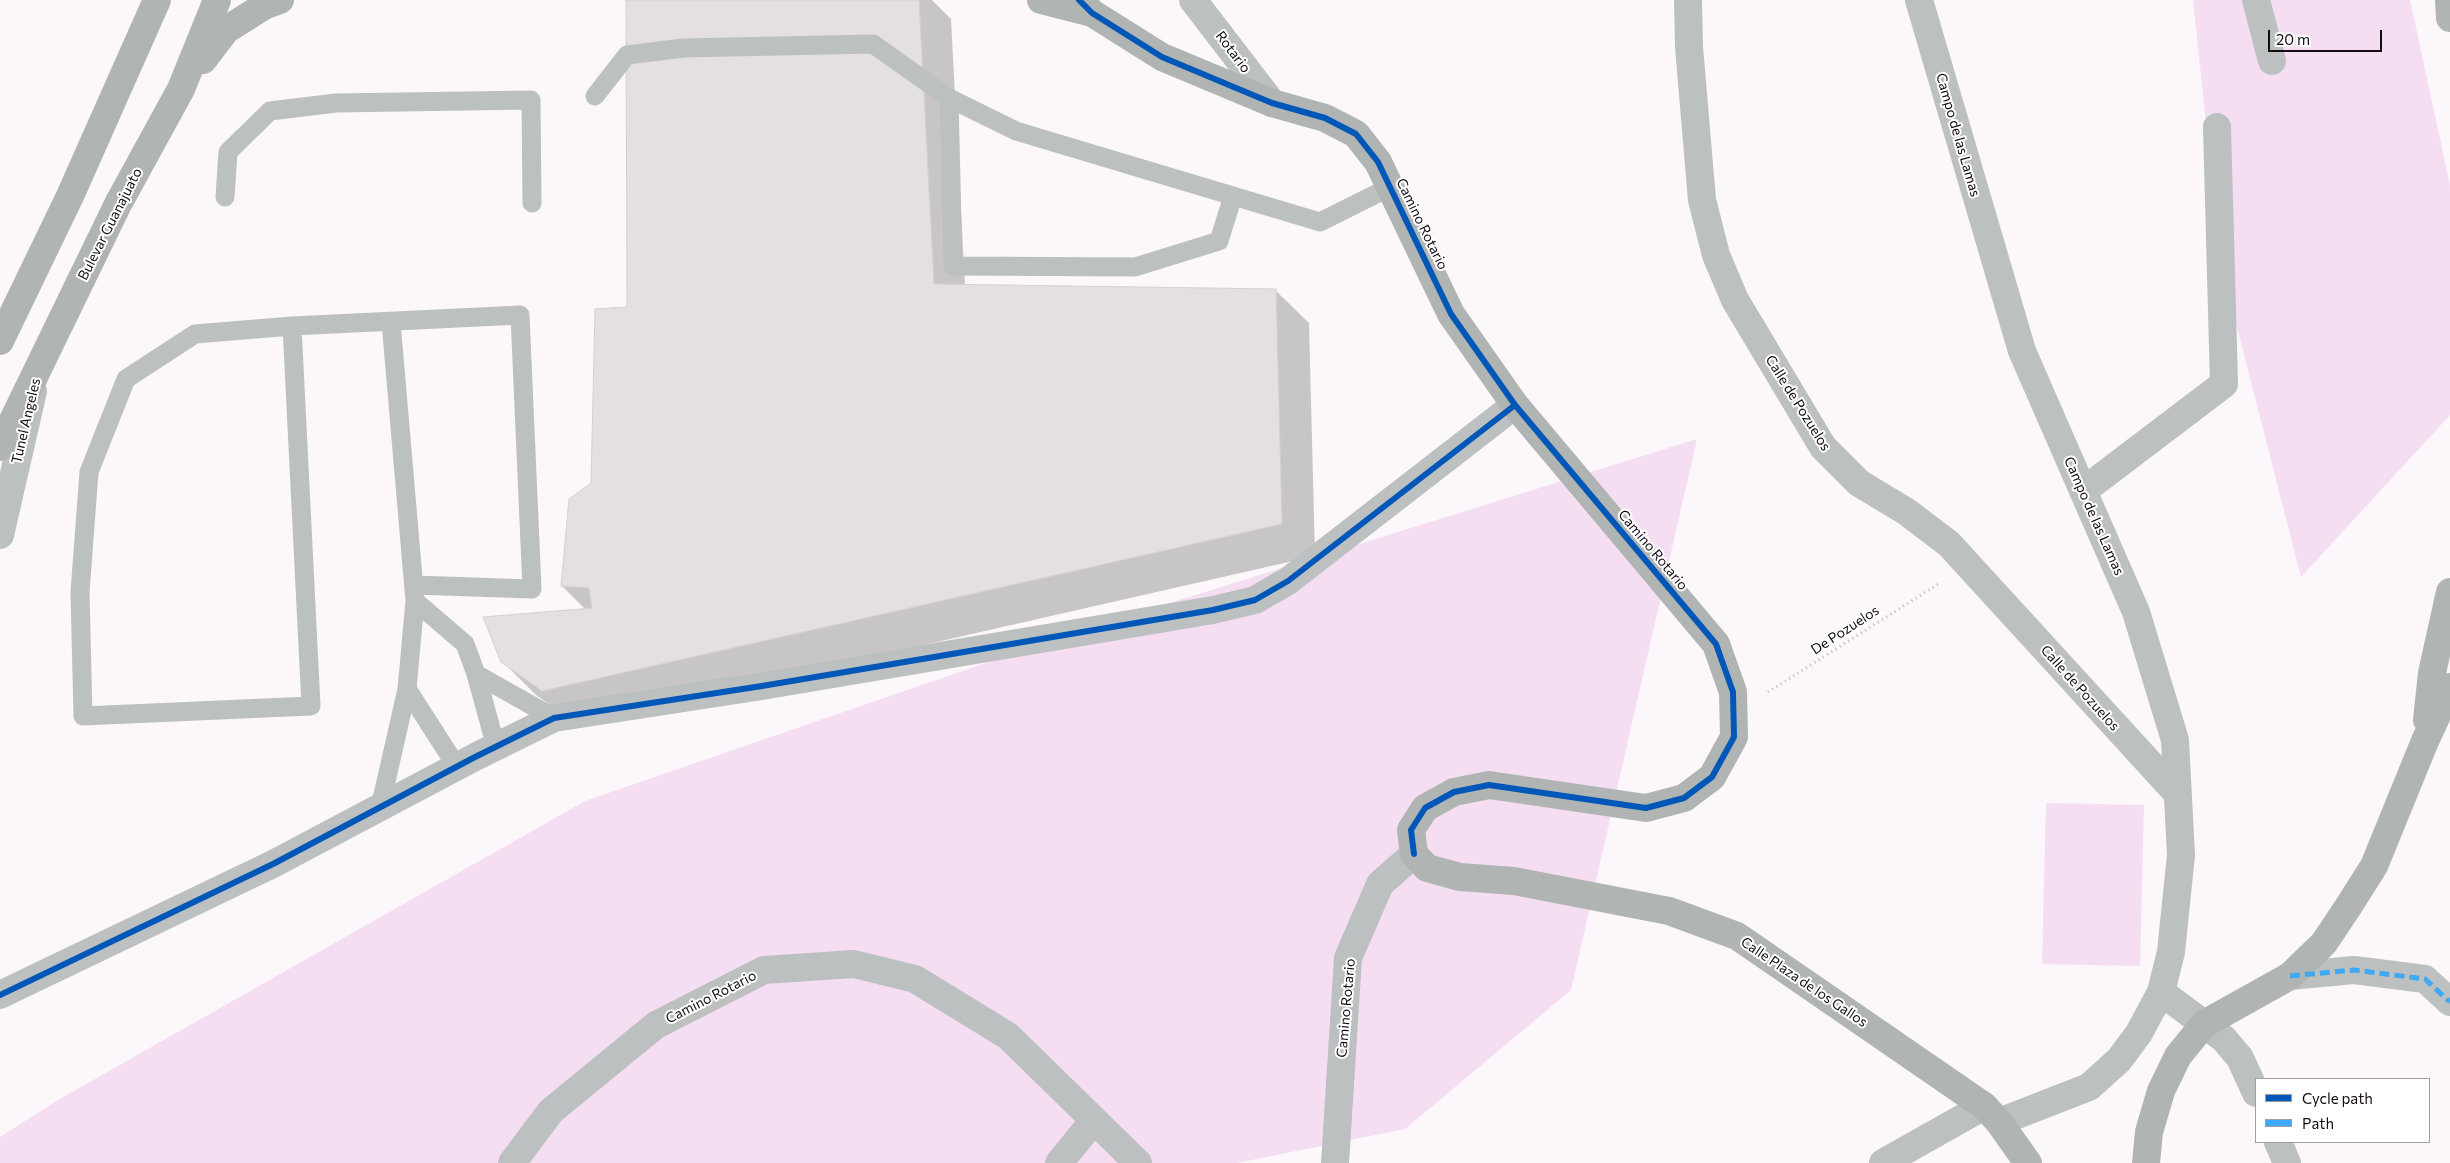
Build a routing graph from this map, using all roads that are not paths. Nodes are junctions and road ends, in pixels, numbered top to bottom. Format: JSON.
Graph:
{"nodes":[{"id":1,"x":156,"y":0,"type":"edge"},
{"id":2,"x":217,"y":0,"type":"edge"},
{"id":3,"x":280,"y":0,"type":"edge"},
{"id":4,"x":1041,"y":0,"type":"edge"},
{"id":5,"x":1193,"y":0,"type":"edge"},
{"id":6,"x":1688,"y":0,"type":"edge"},
{"id":7,"x":1918,"y":0,"type":"edge"},
{"id":8,"x":2256,"y":0,"type":"edge"},
{"id":9,"x":2449,"y":0,"type":"edge"},
{"id":10,"x":1086,"y":6,"type":"edge"},
{"id":11,"x":2450,"y":18,"type":"edge"},
{"id":12,"x":2272,"y":61,"type":"dead end"},
{"id":13,"x":181,"y":89,"type":"junction"},
{"id":14,"x":595,"y":96,"type":"dead end"},
{"id":15,"x":949,"y":98,"type":"junction"},
{"id":16,"x":1272,"y":103,"type":"junction"},
{"id":17,"x":2217,"y":127,"type":"dead end"},
{"id":18,"x":1390,"y":187,"type":"junction"},
{"id":19,"x":1233,"y":196,"type":"junction"},
{"id":20,"x":225,"y":197,"type":"dead end"},
{"id":21,"x":532,"y":203,"type":"dead end"},
{"id":22,"x":391,"y":322,"type":"junction"},
{"id":23,"x":292,"y":326,"type":"junction"},
{"id":24,"x":0,"y":340,"type":"edge"},
{"id":25,"x":39,"y":365,"type":"junction"},
{"id":26,"x":1515,"y":406,"type":"junction"},
{"id":27,"x":0,"y":446,"type":"edge"},
{"id":28,"x":2083,"y":491,"type":"junction"},
{"id":29,"x":0,"y":535,"type":"edge"},
{"id":30,"x":2450,"y":592,"type":"edge"},
{"id":31,"x":414,"y":593,"type":"junction"},
{"id":32,"x":476,"y":674,"type":"junction"},
{"id":33,"x":2450,"y":687,"type":"edge"},
{"id":34,"x":407,"y":689,"type":"junction"},
{"id":35,"x":554,"y":718,"type":"junction"},
{"id":36,"x":2425,"y":741,"type":"junction"},
{"id":37,"x":496,"y":747,"type":"junction"},
{"id":38,"x":456,"y":767,"type":"junction"},
{"id":39,"x":2176,"y":792,"type":"junction"},
{"id":40,"x":380,"y":808,"type":"junction"},
{"id":41,"x":1414,"y":854,"type":"junction"},
{"id":42,"x":2290,"y":976,"type":"junction"},
{"id":43,"x":2162,"y":992,"type":"junction"},
{"id":44,"x":0,"y":995,"type":"edge"},
{"id":45,"x":2450,"y":1002,"type":"edge"},
{"id":46,"x":2204,"y":1024,"type":"junction"},
{"id":47,"x":2255,"y":1091,"type":"edge"},
{"id":48,"x":1992,"y":1114,"type":"junction"},
{"id":49,"x":1094,"y":1120,"type":"junction"},
{"id":50,"x":2278,"y":1143,"type":"edge"},
{"id":51,"x":512,"y":1163,"type":"edge"},
{"id":52,"x":1059,"y":1163,"type":"edge"},
{"id":53,"x":1138,"y":1163,"type":"edge"},
{"id":54,"x":1335,"y":1163,"type":"edge"},
{"id":55,"x":1883,"y":1163,"type":"edge"},
{"id":56,"x":2028,"y":1163,"type":"edge"},
{"id":57,"x":2146,"y":1163,"type":"edge"},
{"id":58,"x":2287,"y":1163,"type":"edge"}],
"edges":[{"from":1,"to":24,"type":"street"},
{"from":2,"to":13,"type":"street","name":"Bulevar Guanajuato"},
{"from":3,"to":13,"type":"street"},
{"from":4,"to":10,"type":"street","name":"Camino Rotario"},
{"from":5,"to":16,"type":"street","name":"Rotario"},
{"from":6,"to":39,"type":"street","name":"Calle de Pozuelos"},
{"from":7,"to":28,"type":"street","name":"Campo de las Lamas"},
{"from":8,"to":12,"type":"street"},
{"from":9,"to":11,"type":"street"},
{"from":10,"to":16,"type":"street","name":"Camino Rotario"},
{"from":13,"to":25,"type":"street","name":"Bulevar Guanajuato"},
{"from":14,"to":15,"type":"lane"},
{"from":15,"to":19,"type":"lane"},
{"from":15,"to":19,"type":"lane"},
{"from":16,"to":18,"type":"street","name":"Camino Rotario"},
{"from":17,"to":28,"type":"street"},
{"from":18,"to":19,"type":"lane"},
{"from":18,"to":26,"type":"street","name":"Camino Rotario"},
{"from":20,"to":21,"type":"lane"},
{"from":22,"to":23,"type":"lane"},
{"from":22,"to":31,"type":"lane"},
{"from":22,"to":31,"type":"lane"},
{"from":23,"to":23,"type":"lane"},
{"from":25,"to":27,"type":"street","name":"Bulevar Guanajuato"},
{"from":25,"to":29,"type":"street","name":"Tunel Angeles"},
{"from":26,"to":35,"type":"street"},
{"from":26,"to":41,"type":"street","name":"Camino Rotario"},
{"from":28,"to":39,"type":"street","name":"Campo de las Lamas"},
{"from":30,"to":36,"type":"street"},
{"from":31,"to":32,"type":"lane"},
{"from":31,"to":34,"type":"lane"},
{"from":32,"to":35,"type":"lane"},
{"from":32,"to":37,"type":"lane"},
{"from":33,"to":36,"type":"street"},
{"from":34,"to":38,"type":"lane"},
{"from":34,"to":40,"type":"lane"},
{"from":35,"to":37,"type":"street"},
{"from":36,"to":42,"type":"street"},
{"from":37,"to":38,"type":"street"},
{"from":38,"to":40,"type":"street"},
{"from":39,"to":43,"type":"street","name":"Campo de las Lamas"},
{"from":40,"to":44,"type":"street"},
{"from":41,"to":48,"type":"street","name":"Calle Plaza de los Gallos"},
{"from":41,"to":54,"type":"street","name":"Camino Rotario"},
{"from":42,"to":45,"type":"street"},
{"from":42,"to":46,"type":"street"},
{"from":43,"to":46,"type":"street"},
{"from":43,"to":48,"type":"street"},
{"from":46,"to":47,"type":"street"},
{"from":46,"to":57,"type":"street"},
{"from":48,"to":55,"type":"street"},
{"from":48,"to":56,"type":"street","name":"Calle Plaza de los Gallos"},
{"from":49,"to":51,"type":"street","name":"Camino Rotario"},
{"from":49,"to":52,"type":"street"},
{"from":49,"to":53,"type":"street","name":"Camino Rotario"},
{"from":50,"to":58,"type":"street"}]}
